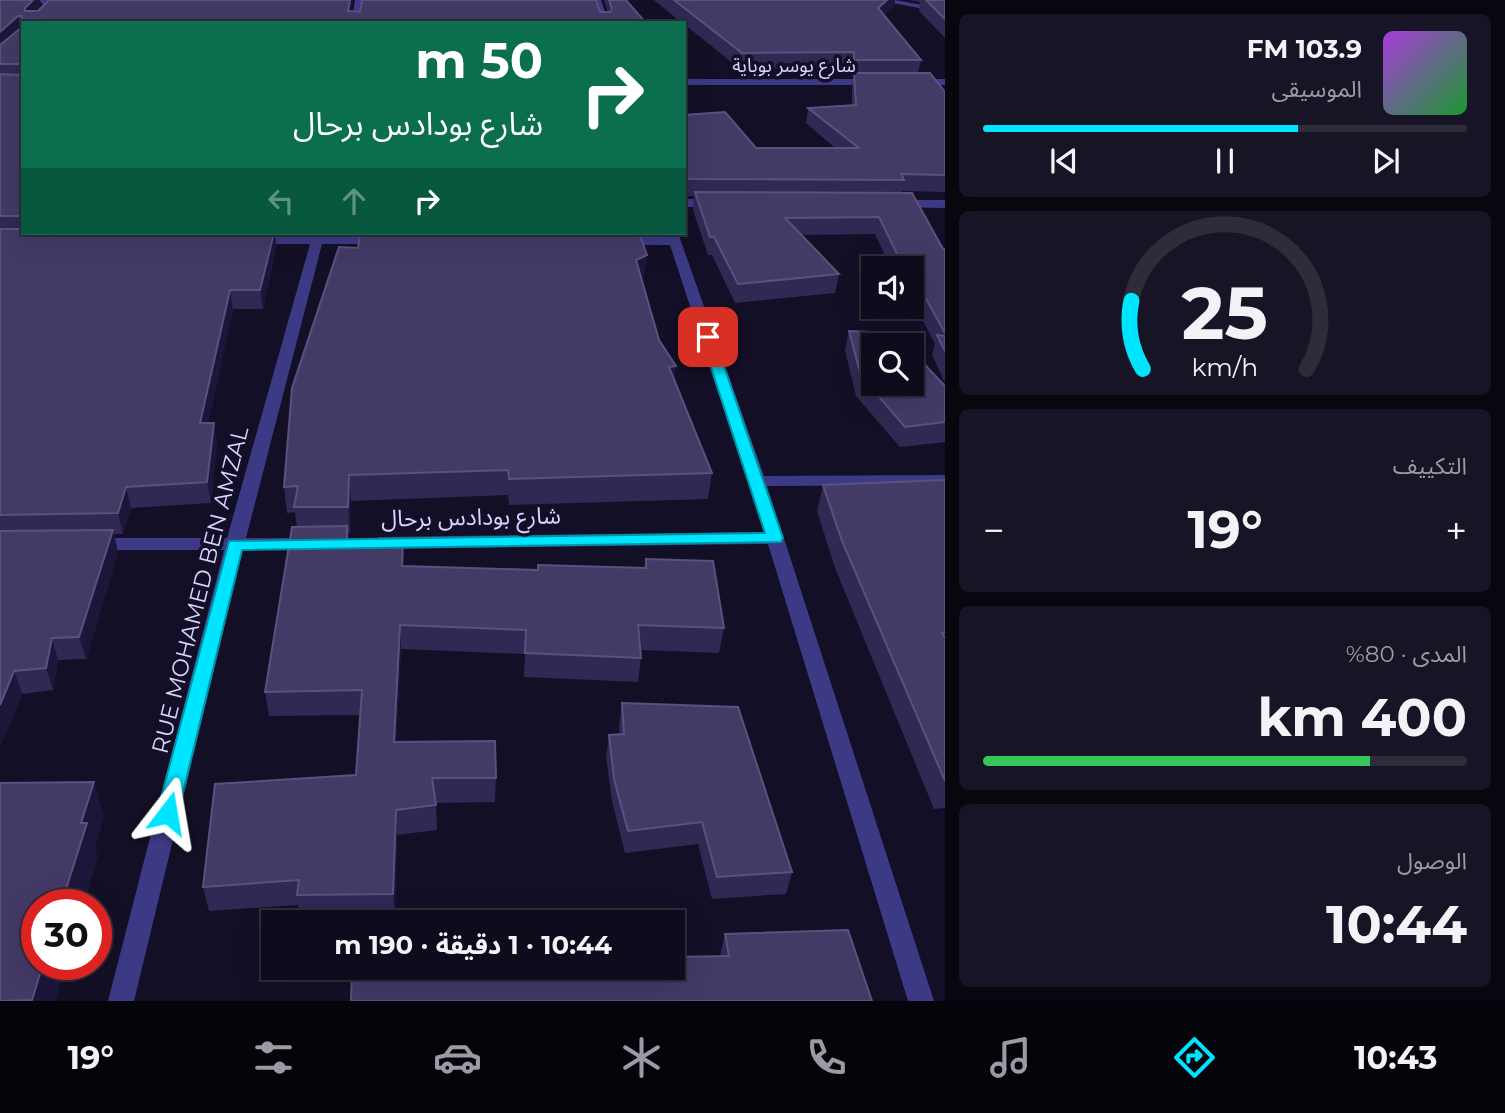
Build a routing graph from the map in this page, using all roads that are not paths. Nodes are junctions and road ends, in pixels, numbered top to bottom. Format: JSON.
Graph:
{"nodes":[{"id":1,"x":43,"y":0,"type":"edge"},
{"id":2,"x":359,"y":0,"type":"edge"},
{"id":3,"x":597,"y":0,"type":"edge"},
{"id":4,"x":881,"y":0,"type":"edge"},
{"id":5,"x":943,"y":10,"type":"edge"},
{"id":6,"x":36,"y":21,"type":"edge"},
{"id":7,"x":355,"y":21,"type":"edge"},
{"id":8,"x":604,"y":21,"type":"edge"},
{"id":9,"x":686,"y":82,"type":"edge"},
{"id":10,"x":890,"y":82,"type":"edge"},
{"id":11,"x":904,"y":82,"type":"edge"},
{"id":12,"x":945,"y":82,"type":"edge"},
{"id":13,"x":686,"y":203,"type":"edge"},
{"id":14,"x":725,"y":203,"type":"edge"},
{"id":15,"x":876,"y":204,"type":"edge"},
{"id":16,"x":945,"y":204,"type":"edge"},
{"id":17,"x":318,"y":236,"type":"edge"},
{"id":18,"x":673,"y":237,"type":"edge"},
{"id":19,"x":235,"y":240,"type":"edge"},
{"id":20,"x":400,"y":240,"type":"edge"},
{"id":21,"x":606,"y":241,"type":"edge"},
{"id":22,"x":945,"y":480,"type":"edge"},
{"id":23,"x":757,"y":481,"type":"junction"},
{"id":24,"x":775,"y":538,"type":"junction"},
{"id":25,"x":332,"y":543,"type":"edge"},
{"id":26,"x":360,"y":543,"type":"edge"},
{"id":27,"x":69,"y":544,"type":"edge"},
{"id":28,"x":235,"y":544,"type":"junction"},
{"id":29,"x":121,"y":1001,"type":"edge"},
{"id":30,"x":921,"y":1001,"type":"edge"}],
"edges":[{"from":1,"to":6,"type":"street"},
{"from":2,"to":7,"type":"street"},
{"from":3,"to":8,"type":"street"},
{"from":4,"to":5,"type":"street"},
{"from":9,"to":10,"type":"street","name":"شارع يوسر بوباية"},
{"from":11,"to":12,"type":"street"},
{"from":13,"to":14,"type":"street"},
{"from":15,"to":16,"type":"street"},
{"from":17,"to":19,"type":"street"},
{"from":17,"to":20,"type":"street"},
{"from":17,"to":28,"type":"street","name":"RUE MOHAMED BEN AMZAL"},
{"from":18,"to":21,"type":"street"},
{"from":18,"to":23,"type":"street"},
{"from":22,"to":23,"type":"street"},
{"from":23,"to":24,"type":"street"},
{"from":24,"to":26,"type":"street","name":"شارع بودادس برحال"},
{"from":24,"to":30,"type":"street"},
{"from":25,"to":28,"type":"street"},
{"from":27,"to":28,"type":"street"},
{"from":28,"to":29,"type":"street","name":"RUE MOHAMED BEN AMZAL"}]}
